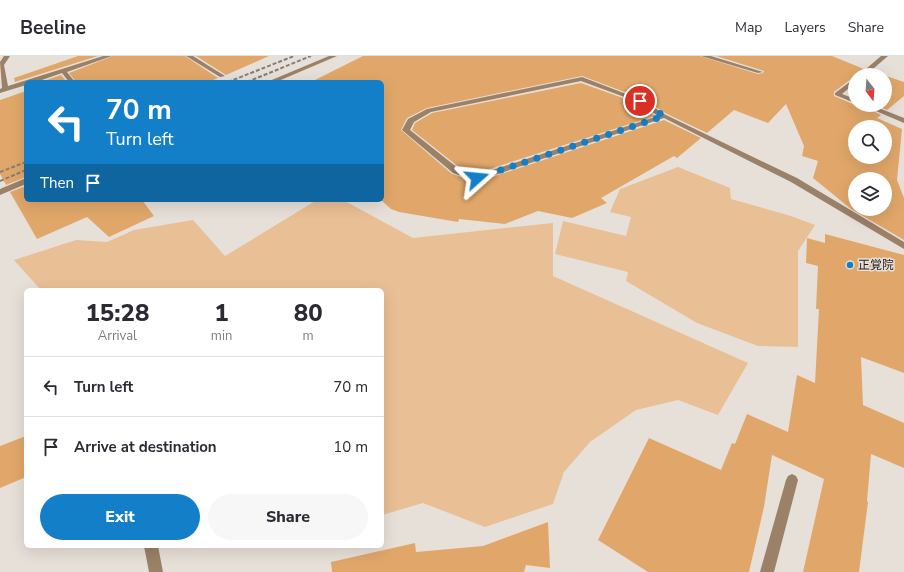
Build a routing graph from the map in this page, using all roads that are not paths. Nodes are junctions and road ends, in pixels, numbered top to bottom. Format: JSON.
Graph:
{"nodes":[{"id":1,"x":7,"y":56,"type":"edge"},
{"id":2,"x":109,"y":56,"type":"edge"},
{"id":3,"x":189,"y":56,"type":"edge"},
{"id":4,"x":334,"y":56,"type":"edge"},
{"id":5,"x":704,"y":56,"type":"edge"},
{"id":6,"x":885,"y":56,"type":"edge"},
{"id":7,"x":870,"y":68,"type":"edge"},
{"id":8,"x":63,"y":71,"type":"junction"},
{"id":9,"x":760,"y":72,"type":"dead end"},
{"id":10,"x":222,"y":76,"type":"dead end"},
{"id":11,"x":34,"y":80,"type":"edge"},
{"id":12,"x":70,"y":80,"type":"edge"},
{"id":13,"x":275,"y":80,"type":"edge"},
{"id":14,"x":24,"y":83,"type":"edge"},
{"id":15,"x":848,"y":86,"type":"edge"},
{"id":16,"x":2,"y":90,"type":"edge"},
{"id":17,"x":848,"y":98,"type":"edge"},
{"id":18,"x":882,"y":112,"type":"edge"},
{"id":19,"x":664,"y":116,"type":"junction"},
{"id":20,"x":904,"y":121,"type":"edge"},
{"id":21,"x":24,"y":182,"type":"edge"},
{"id":22,"x":0,"y":192,"type":"edge"},
{"id":23,"x":904,"y":246,"type":"edge"},
{"id":24,"x":792,"y":480,"type":"dead end"},
{"id":25,"x":151,"y":548,"type":"edge"},
{"id":26,"x":156,"y":572,"type":"edge"},
{"id":27,"x":767,"y":572,"type":"edge"}],
"edges":[{"from":1,"to":16,"type":"street"},
{"from":2,"to":8,"type":"street"},
{"from":3,"to":10,"type":"street"},
{"from":4,"to":13,"type":"street"},
{"from":5,"to":9,"type":"street"},
{"from":6,"to":7,"type":"street"},
{"from":8,"to":11,"type":"street"},
{"from":8,"to":12,"type":"street"},
{"from":14,"to":16,"type":"street"},
{"from":15,"to":17,"type":"street"},
{"from":18,"to":20,"type":"street"},
{"from":19,"to":19,"type":"street"},
{"from":19,"to":23,"type":"street"},
{"from":21,"to":22,"type":"street"},
{"from":24,"to":27,"type":"street"},
{"from":25,"to":26,"type":"street"}]}
